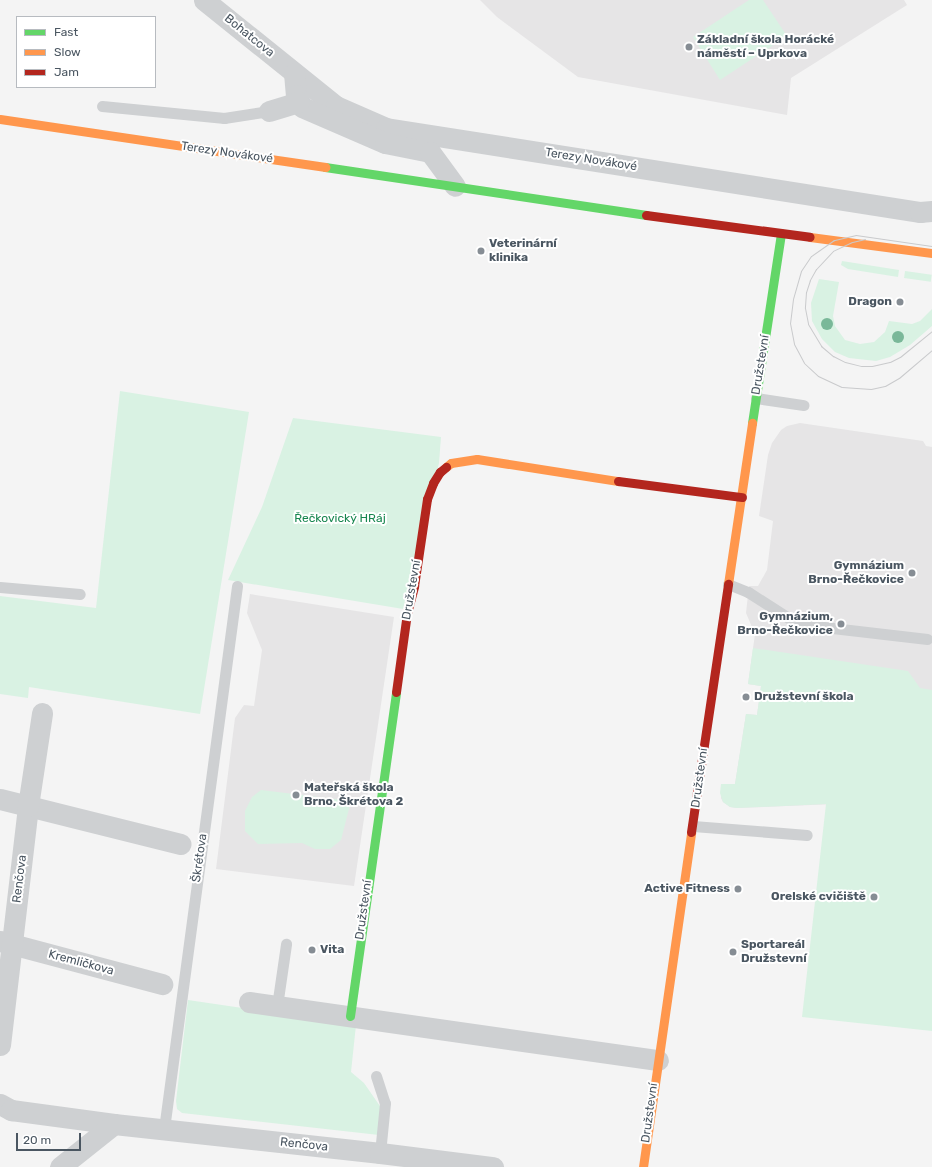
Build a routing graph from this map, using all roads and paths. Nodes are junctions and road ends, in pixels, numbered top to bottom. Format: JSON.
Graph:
{"nodes":[{"id":1,"x":204,"y":0,"type":"edge"},
{"id":2,"x":294,"y":73,"type":"junction"},
{"id":3,"x":300,"y":102,"type":"junction"},
{"id":4,"x":102,"y":106,"type":"dead end"},
{"id":5,"x":269,"y":111,"type":"joint"},
{"id":6,"x":0,"y":119,"type":"edge"},
{"id":7,"x":455,"y":186,"type":"junction"},
{"id":8,"x":932,"y":212,"type":"edge"},
{"id":9,"x":781,"y":233,"type":"junction"},
{"id":10,"x":932,"y":252,"type":"edge"},
{"id":11,"x":756,"y":398,"type":"junction"},
{"id":12,"x":803,"y":405,"type":"dead end"},
{"id":13,"x":742,"y":497,"type":"junction"},
{"id":14,"x":728,"y":584,"type":"junction"},
{"id":15,"x":237,"y":586,"type":"dead end"},
{"id":16,"x":0,"y":588,"type":"edge"},
{"id":17,"x":80,"y":594,"type":"dead end"},
{"id":18,"x":927,"y":639,"type":"dead end"},
{"id":19,"x":42,"y":713,"type":"dead end"},
{"id":20,"x":0,"y":799,"type":"edge"},
{"id":21,"x":28,"y":806,"type":"junction"},
{"id":22,"x":693,"y":826,"type":"junction"},
{"id":23,"x":807,"y":835,"type":"dead end"},
{"id":24,"x":180,"y":844,"type":"dead end"},
{"id":25,"x":6,"y":943,"type":"edge"},
{"id":26,"x":286,"y":944,"type":"dead end"},
{"id":27,"x":162,"y":984,"type":"dead end"},
{"id":28,"x":249,"y":1002,"type":"dead end"},
{"id":29,"x":277,"y":1006,"type":"junction"},
{"id":30,"x":350,"y":1016,"type":"junction"},
{"id":31,"x":0,"y":1046,"type":"edge"},
{"id":32,"x":658,"y":1060,"type":"junction"},
{"id":33,"x":376,"y":1076,"type":"dead end"},
{"id":34,"x":0,"y":1104,"type":"edge"},
{"id":35,"x":114,"y":1124,"type":"junction"},
{"id":36,"x":164,"y":1129,"type":"junction"},
{"id":37,"x":380,"y":1152,"type":"junction"},
{"id":38,"x":60,"y":1167,"type":"edge"},
{"id":39,"x":493,"y":1167,"type":"edge"},
{"id":40,"x":643,"y":1167,"type":"edge"}],
"edges":[{"from":1,"to":2,"type":"street","name":"Bohatcova"},
{"from":2,"to":3,"type":"street"},
{"from":2,"to":8,"type":"street","name":"Terezy Novákové"},
{"from":3,"to":5,"type":"street"},
{"from":3,"to":7,"type":"street"},
{"from":4,"to":5,"type":"lane"},
{"from":6,"to":7,"type":"street","name":"Terezy Novákové"},
{"from":7,"to":9,"type":"street","name":"Terezy Novákové"},
{"from":9,"to":10,"type":"street","name":"Terezy Novákové"},
{"from":9,"to":11,"type":"street","name":"Družstevní"},
{"from":11,"to":12,"type":"lane"},
{"from":11,"to":13,"type":"street","name":"Družstevní"},
{"from":13,"to":14,"type":"street","name":"Družstevní"},
{"from":13,"to":30,"type":"street","name":"Družstevní"},
{"from":14,"to":18,"type":"lane"},
{"from":14,"to":22,"type":"street","name":"Družstevní"},
{"from":15,"to":36,"type":"lane","name":"Škrétova"},
{"from":16,"to":17,"type":"lane"},
{"from":19,"to":21,"type":"street","name":"Renčova"},
{"from":20,"to":21,"type":"street","name":"Škrétova"},
{"from":21,"to":24,"type":"street","name":"Škrétova"},
{"from":21,"to":25,"type":"street","name":"Renčova"},
{"from":22,"to":23,"type":"lane"},
{"from":22,"to":32,"type":"street","name":"Družstevní"},
{"from":25,"to":27,"type":"street","name":"Kremličkova"},
{"from":25,"to":31,"type":"street","name":"Renčova"},
{"from":26,"to":29,"type":"lane"},
{"from":28,"to":29,"type":"street"},
{"from":29,"to":30,"type":"street"},
{"from":30,"to":32,"type":"street"},
{"from":32,"to":40,"type":"street","name":"Družstevní"},
{"from":33,"to":37,"type":"lane"},
{"from":34,"to":35,"type":"street","name":"Renčova"},
{"from":35,"to":36,"type":"street","name":"Renčova"},
{"from":35,"to":38,"type":"street"},
{"from":36,"to":37,"type":"street","name":"Renčova"},
{"from":37,"to":39,"type":"street","name":"Renčova"}]}
